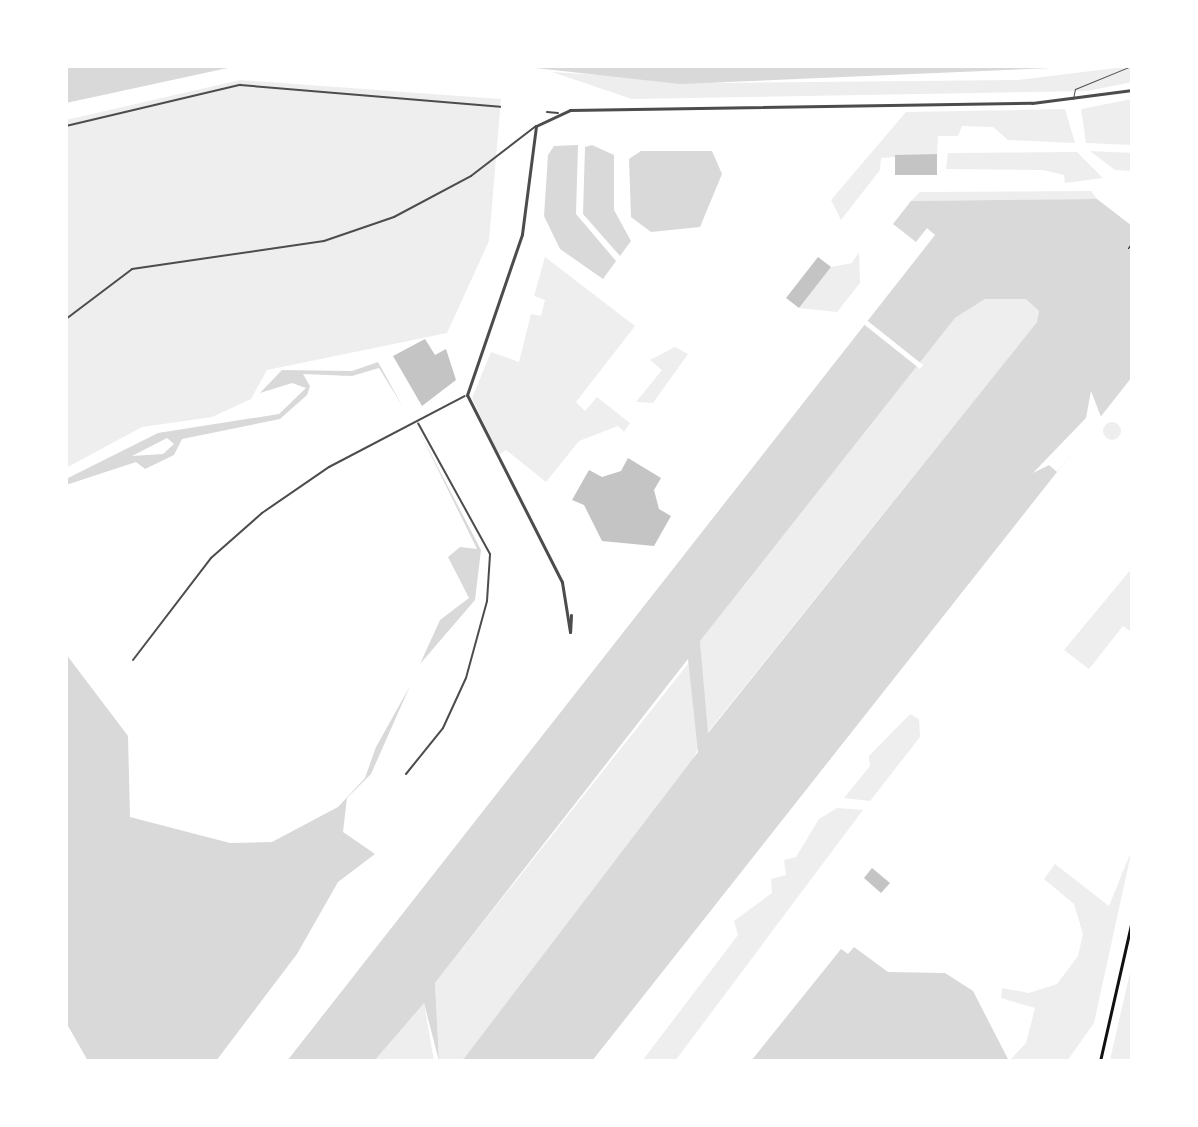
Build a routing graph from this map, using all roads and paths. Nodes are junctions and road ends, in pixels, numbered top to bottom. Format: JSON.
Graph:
{"nodes":[{"id":1,"x":1131,"y":66,"type":"edge"},
{"id":2,"x":1132,"y":90,"type":"edge"},
{"id":3,"x":1073,"y":99,"type":"junction"},
{"id":4,"x":500,"y":107,"type":"dead end"},
{"id":5,"x":547,"y":112,"type":"dead end"},
{"id":6,"x":558,"y":113,"type":"junction"},
{"id":7,"x":66,"y":126,"type":"edge"},
{"id":8,"x":536,"y":126,"type":"junction"},
{"id":9,"x":1132,"y":242,"type":"edge"},
{"id":10,"x":1128,"y":248,"type":"dead end"},
{"id":11,"x":66,"y":319,"type":"edge"},
{"id":12,"x":467,"y":395,"type":"junction"},
{"id":13,"x":417,"y":421,"type":"junction"},
{"id":14,"x":573,"y":627,"type":"dead end"},
{"id":15,"x":133,"y":660,"type":"dead end"},
{"id":16,"x":406,"y":774,"type":"dead end"},
{"id":17,"x":1132,"y":920,"type":"edge"},
{"id":18,"x":1100,"y":1061,"type":"edge"}],
"edges":[{"from":1,"to":3,"type":"lane"},
{"from":2,"to":3,"type":"street"},
{"from":3,"to":6,"type":"street"},
{"from":4,"to":7,"type":"street"},
{"from":5,"to":6,"type":"street"},
{"from":6,"to":8,"type":"street"},
{"from":8,"to":11,"type":"street"},
{"from":8,"to":12,"type":"street"},
{"from":9,"to":10,"type":"path"},
{"from":12,"to":13,"type":"street"},
{"from":12,"to":14,"type":"street"},
{"from":13,"to":15,"type":"street"},
{"from":13,"to":16,"type":"street"},
{"from":17,"to":18,"type":"main road"}]}
